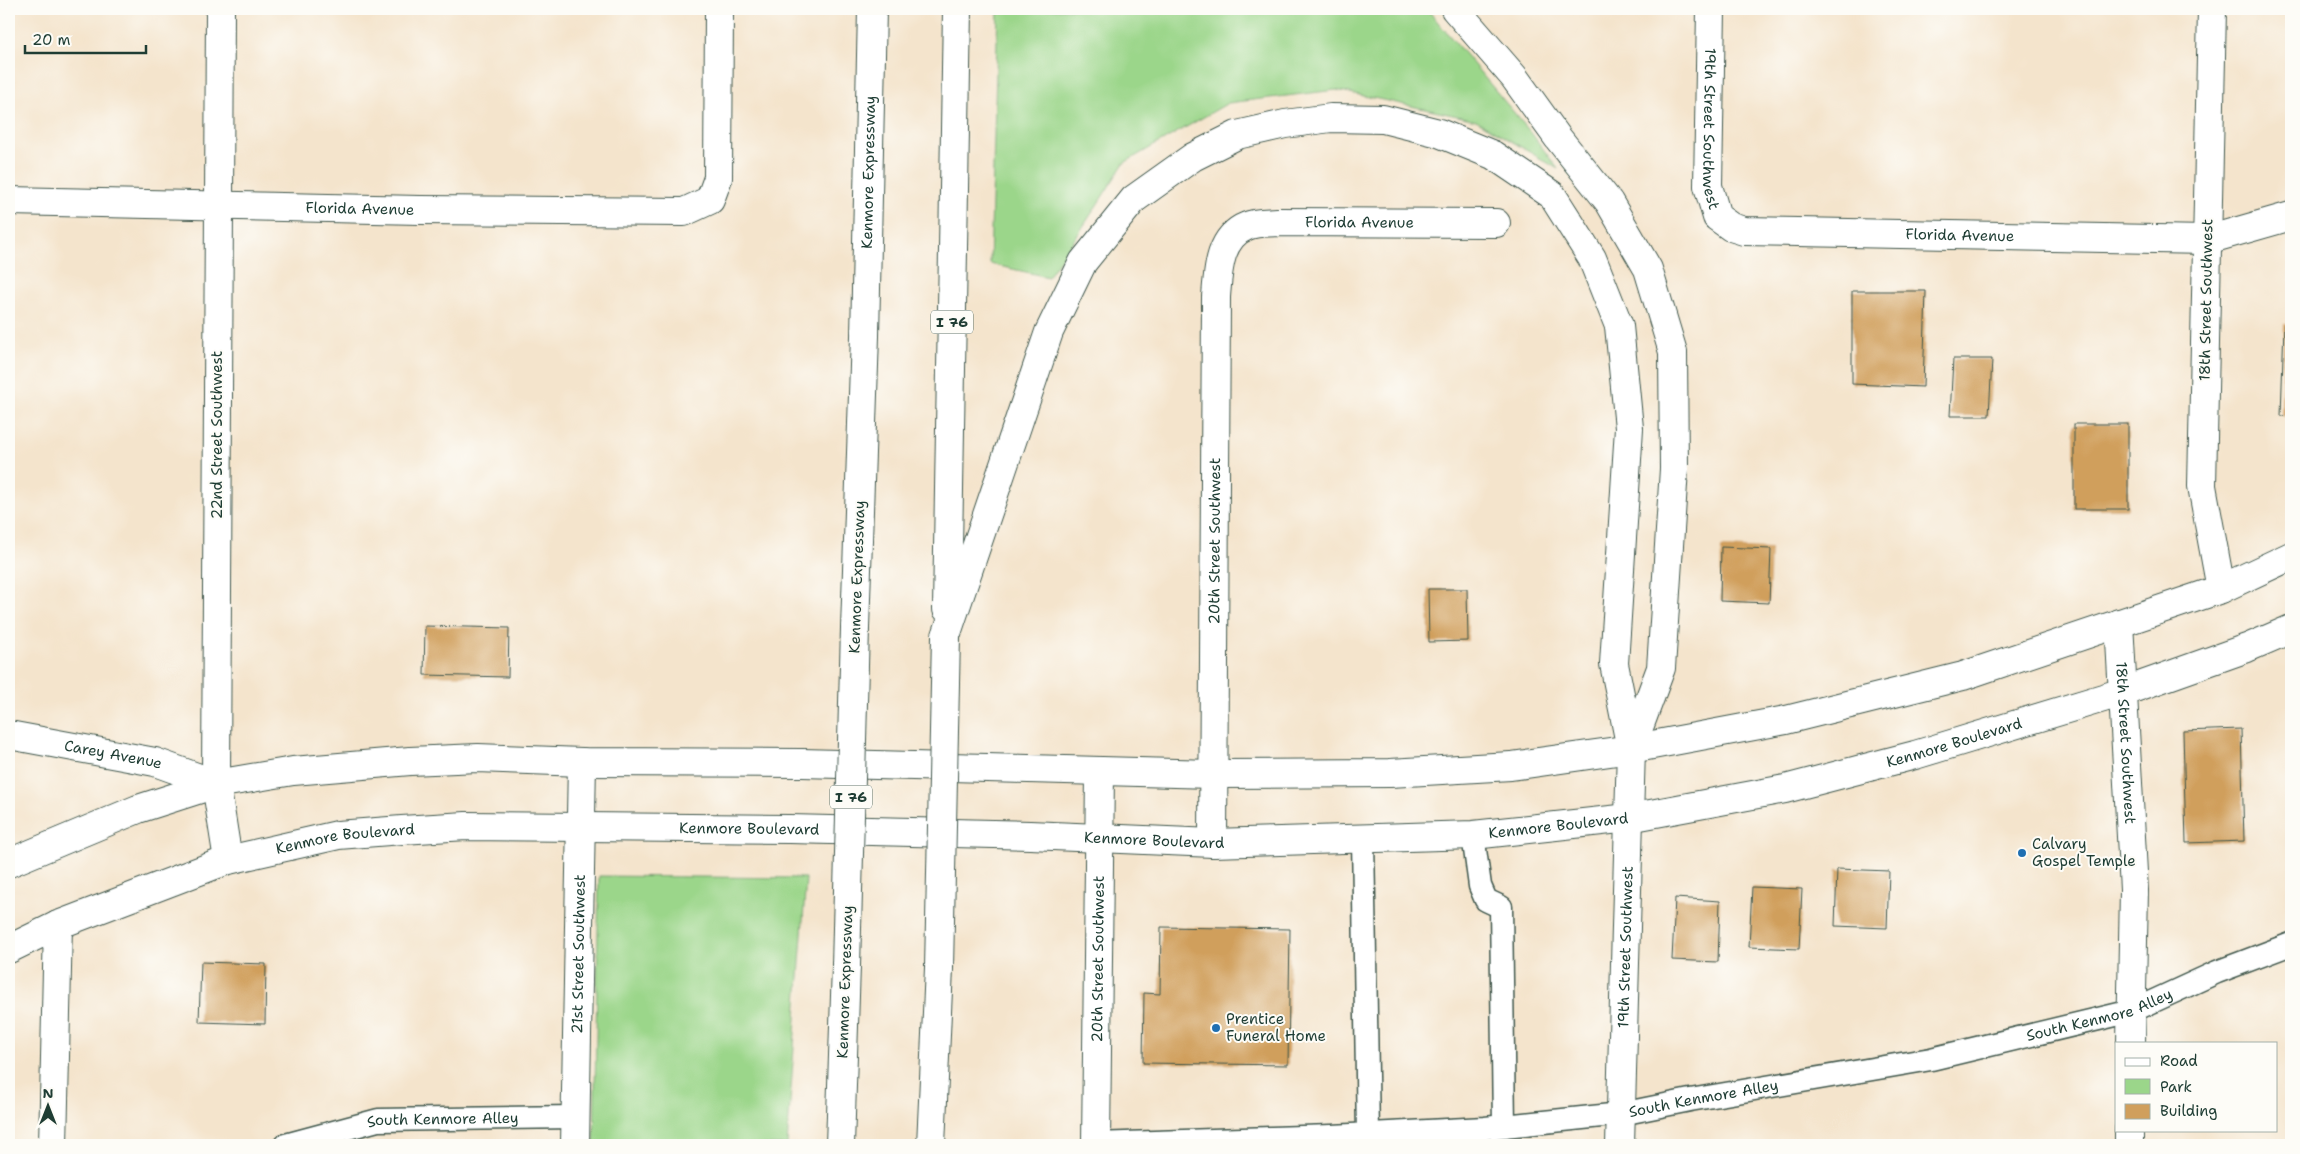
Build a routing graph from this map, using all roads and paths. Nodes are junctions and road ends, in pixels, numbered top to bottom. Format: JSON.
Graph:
{"nodes":[{"id":1,"x":220,"y":9,"type":"edge"},
{"id":2,"x":719,"y":9,"type":"edge"},
{"id":3,"x":872,"y":9,"type":"edge"},
{"id":4,"x":957,"y":9,"type":"edge"},
{"id":5,"x":1455,"y":9,"type":"edge"},
{"id":6,"x":1711,"y":9,"type":"edge"},
{"id":7,"x":2212,"y":9,"type":"edge"},
{"id":8,"x":9,"y":200,"type":"edge"},
{"id":9,"x":218,"y":204,"type":"junction"},
{"id":10,"x":2291,"y":216,"type":"edge"},
{"id":11,"x":1717,"y":217,"type":"joint"},
{"id":12,"x":1496,"y":223,"type":"dead end"},
{"id":13,"x":1228,"y":240,"type":"joint"},
{"id":14,"x":2207,"y":240,"type":"junction"},
{"id":15,"x":2291,"y":556,"type":"edge"},
{"id":16,"x":2221,"y":589,"type":"junction"},
{"id":17,"x":2119,"y":623,"type":"junction"},
{"id":18,"x":2291,"y":629,"type":"edge"},
{"id":19,"x":946,"y":636,"type":"junction"},
{"id":20,"x":2124,"y":692,"type":"junction"},
{"id":21,"x":9,"y":735,"type":"edge"},
{"id":22,"x":1631,"y":749,"type":"junction"},
{"id":23,"x":582,"y":762,"type":"junction"},
{"id":24,"x":1100,"y":771,"type":"junction"},
{"id":25,"x":1212,"y":774,"type":"junction"},
{"id":26,"x":216,"y":784,"type":"junction"},
{"id":27,"x":1629,"y":818,"type":"junction"},
{"id":28,"x":581,"y":827,"type":"junction"},
{"id":29,"x":1473,"y":835,"type":"junction"},
{"id":30,"x":1099,"y":839,"type":"junction"},
{"id":31,"x":1363,"y":839,"type":"junction"},
{"id":32,"x":1213,"y":843,"type":"junction"},
{"id":33,"x":228,"y":860,"type":"junction"},
{"id":34,"x":9,"y":863,"type":"edge"},
{"id":35,"x":58,"y":925,"type":"junction"},
{"id":36,"x":2291,"y":944,"type":"edge"},
{"id":37,"x":9,"y":949,"type":"edge"},
{"id":38,"x":2132,"y":1011,"type":"junction"},
{"id":39,"x":2131,"y":1042,"type":"edge"},
{"id":40,"x":1621,"y":1114,"type":"junction"},
{"id":41,"x":575,"y":1117,"type":"junction"},
{"id":42,"x":1504,"y":1126,"type":"junction"},
{"id":43,"x":2129,"y":1132,"type":"edge"},
{"id":44,"x":1368,"y":1134,"type":"junction"},
{"id":45,"x":53,"y":1145,"type":"edge"},
{"id":46,"x":284,"y":1145,"type":"edge"},
{"id":47,"x":575,"y":1145,"type":"edge"},
{"id":48,"x":840,"y":1145,"type":"edge"},
{"id":49,"x":932,"y":1145,"type":"edge"},
{"id":50,"x":1096,"y":1145,"type":"edge"},
{"id":51,"x":1620,"y":1145,"type":"edge"},
{"id":52,"x":2129,"y":1145,"type":"edge"}],
"edges":[{"from":1,"to":9,"type":"main road","name":"22nd Street Southwest"},
{"from":2,"to":9,"type":"main road","name":"Florida Avenue"},
{"from":3,"to":48,"type":"main road","name":"Kenmore Expressway","number":"I 76","bridge":true},
{"from":4,"to":19,"type":"main road","number":"I 76"},
{"from":5,"to":22,"type":"main road"},
{"from":6,"to":11,"type":"main road","name":"19th Street Southwest"},
{"from":7,"to":14,"type":"main road","name":"18th Street Southwest"},
{"from":8,"to":9,"type":"main road","name":"Florida Avenue"},
{"from":9,"to":26,"type":"main road","name":"22nd Street Southwest"},
{"from":10,"to":14,"type":"main road","name":"Florida Avenue"},
{"from":11,"to":14,"type":"main road","name":"Florida Avenue"},
{"from":12,"to":13,"type":"main road","name":"Florida Avenue"},
{"from":13,"to":25,"type":"main road","name":"20th Street Southwest"},
{"from":14,"to":16,"type":"main road","name":"18th Street Southwest"},
{"from":15,"to":16,"type":"main road"},
{"from":16,"to":17,"type":"main road"},
{"from":17,"to":20,"type":"main road","name":"18th Street Southwest"},
{"from":17,"to":22,"type":"main road"},
{"from":18,"to":20,"type":"main road","name":"Kenmore Boulevard"},
{"from":19,"to":22,"type":"main road"},
{"from":19,"to":49,"type":"main road","number":"I 76","bridge":true},
{"from":20,"to":27,"type":"main road","name":"Kenmore Boulevard"},
{"from":20,"to":38,"type":"main road","name":"18th Street Southwest"},
{"from":21,"to":26,"type":"main road","name":"Carey Avenue"},
{"from":22,"to":25,"type":"main road"},
{"from":22,"to":27,"type":"main road","name":"19th Street Southwest"},
{"from":23,"to":24,"type":"main road"},
{"from":23,"to":26,"type":"main road"},
{"from":23,"to":28,"type":"main road","name":"21st Street Southwest"},
{"from":24,"to":25,"type":"main road"},
{"from":24,"to":30,"type":"main road","name":"20th Street Southwest"},
{"from":25,"to":32,"type":"main road","name":"20th Street Southwest"},
{"from":26,"to":33,"type":"main road","name":"22nd Street Southwest"},
{"from":26,"to":34,"type":"main road"},
{"from":27,"to":29,"type":"main road","name":"Kenmore Boulevard"},
{"from":27,"to":40,"type":"main road","name":"19th Street Southwest"},
{"from":28,"to":30,"type":"main road","name":"Kenmore Boulevard"},
{"from":28,"to":33,"type":"main road","name":"Kenmore Boulevard"},
{"from":28,"to":41,"type":"main road","name":"21st Street Southwest"},
{"from":29,"to":31,"type":"main road","name":"Kenmore Boulevard"},
{"from":29,"to":42,"type":"lane"},
{"from":30,"to":32,"type":"main road","name":"Kenmore Boulevard"},
{"from":30,"to":50,"type":"main road","name":"20th Street Southwest"},
{"from":31,"to":32,"type":"main road","name":"Kenmore Boulevard"},
{"from":31,"to":44,"type":"lane"},
{"from":33,"to":35,"type":"main road","name":"Kenmore Boulevard"},
{"from":35,"to":37,"type":"main road","name":"Kenmore Boulevard"},
{"from":35,"to":45,"type":"main road"},
{"from":36,"to":38,"type":"lane","name":"South Kenmore Alley"},
{"from":38,"to":39,"type":"main road","name":"18th Street Southwest"},
{"from":38,"to":40,"type":"lane","name":"South Kenmore Alley"},
{"from":40,"to":42,"type":"lane","name":"South Kenmore Alley"},
{"from":40,"to":51,"type":"main road","name":"19th Street Southwest"},
{"from":41,"to":46,"type":"lane","name":"South Kenmore Alley"},
{"from":41,"to":47,"type":"main road","name":"21st Street Southwest"},
{"from":42,"to":44,"type":"lane","name":"South Kenmore Alley"},
{"from":43,"to":52,"type":"main road"},
{"from":44,"to":50,"type":"lane","name":"South Kenmore Alley"}]}
